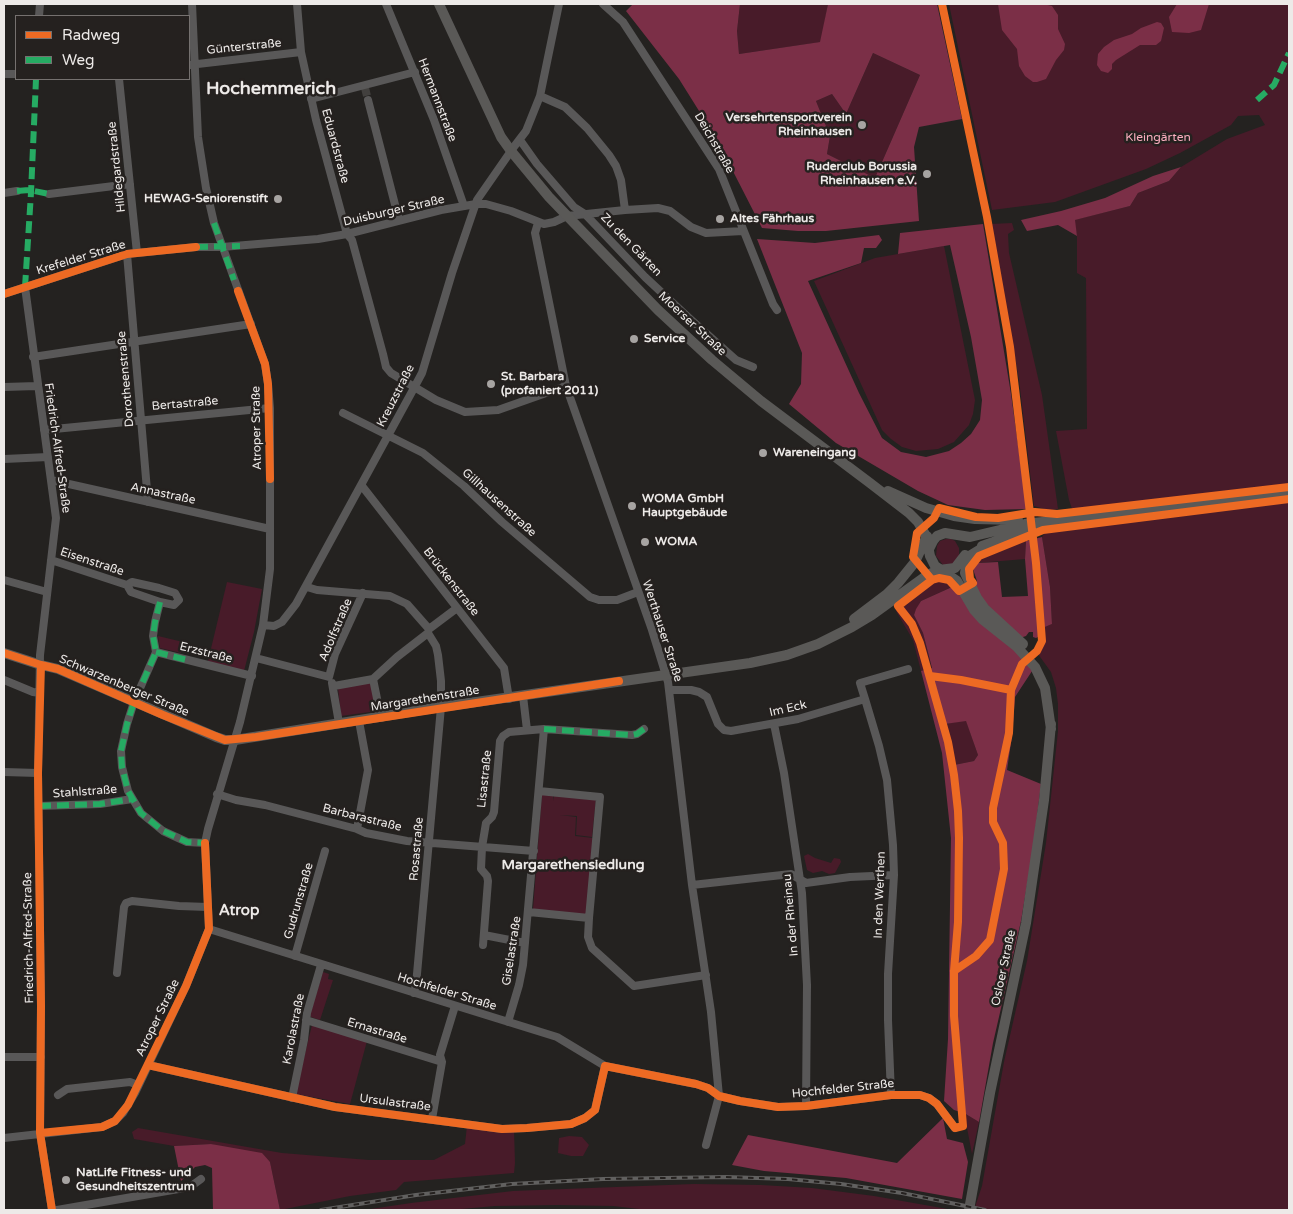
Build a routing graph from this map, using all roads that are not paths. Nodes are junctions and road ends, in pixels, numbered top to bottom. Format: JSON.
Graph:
{"nodes":[{"id":1,"x":192,"y":4,"type":"edge"},
{"id":2,"x":297,"y":4,"type":"edge"},
{"id":3,"x":386,"y":4,"type":"edge"},
{"id":4,"x":439,"y":4,"type":"edge"},
{"id":5,"x":559,"y":4,"type":"edge"},
{"id":6,"x":603,"y":4,"type":"edge"},
{"id":7,"x":301,"y":52,"type":"junction"},
{"id":8,"x":192,"y":64,"type":"edge"},
{"id":9,"x":415,"y":72,"type":"junction"},
{"id":10,"x":119,"y":80,"type":"edge"},
{"id":11,"x":540,"y":96,"type":"junction"},
{"id":12,"x":311,"y":99,"type":"junction"},
{"id":13,"x":368,"y":100,"type":"tunnel mouth"},
{"id":14,"x":515,"y":146,"type":"junction"},
{"id":15,"x":130,"y":184,"type":"junction"},
{"id":16,"x":17,"y":191,"type":"dead end"},
{"id":17,"x":4,"y":193,"type":"edge"},
{"id":18,"x":49,"y":194,"type":"dead end"},
{"id":19,"x":476,"y":204,"type":"junction"},
{"id":20,"x":464,"y":206,"type":"junction"},
{"id":21,"x":624,"y":210,"type":"junction"},
{"id":22,"x":585,"y":214,"type":"junction"},
{"id":23,"x":566,"y":216,"type":"junction"},
{"id":24,"x":399,"y":220,"type":"junction"},
{"id":25,"x":538,"y":223,"type":"junction"},
{"id":26,"x":743,"y":231,"type":"junction"},
{"id":27,"x":347,"y":234,"type":"junction"},
{"id":28,"x":222,"y":247,"type":"junction"},
{"id":29,"x":137,"y":253,"type":"junction"},
{"id":30,"x":127,"y":254,"type":"junction"},
{"id":31,"x":25,"y":287,"type":"junction"},
{"id":32,"x":4,"y":294,"type":"edge"},
{"id":33,"x":777,"y":310,"type":"dead end"},
{"id":34,"x":251,"y":324,"type":"junction"},
{"id":35,"x":133,"y":342,"type":"junction"},
{"id":36,"x":33,"y":356,"type":"junction"},
{"id":37,"x":753,"y":367,"type":"dead end"},
{"id":38,"x":37,"y":386,"type":"junction"},
{"id":39,"x":566,"y":386,"type":"junction"},
{"id":40,"x":4,"y":387,"type":"edge"},
{"id":41,"x":414,"y":388,"type":"junction"},
{"id":42,"x":270,"y":408,"type":"junction"},
{"id":43,"x":343,"y":413,"type":"dead end"},
{"id":44,"x":141,"y":420,"type":"junction"},
{"id":45,"x":44,"y":430,"type":"junction"},
{"id":46,"x":389,"y":436,"type":"junction"},
{"id":47,"x":48,"y":457,"type":"junction"},
{"id":48,"x":4,"y":459,"type":"edge"},
{"id":49,"x":51,"y":480,"type":"junction"},
{"id":50,"x":870,"y":482,"type":"junction"},
{"id":51,"x":362,"y":486,"type":"junction"},
{"id":52,"x":1289,"y":494,"type":"edge"},
{"id":53,"x":148,"y":502,"type":"junction"},
{"id":54,"x":1057,"y":521,"type":"junction"},
{"id":55,"x":270,"y":529,"type":"junction"},
{"id":56,"x":980,"y":535,"type":"junction"},
{"id":57,"x":926,"y":536,"type":"junction"},
{"id":58,"x":989,"y":544,"type":"junction"},
{"id":59,"x":930,"y":549,"type":"junction"},
{"id":60,"x":50,"y":560,"type":"junction"},
{"id":61,"x":938,"y":570,"type":"junction"},
{"id":62,"x":4,"y":580,"type":"edge"},
{"id":63,"x":127,"y":585,"type":"junction"},
{"id":64,"x":307,"y":587,"type":"junction"},
{"id":65,"x":47,"y":592,"type":"junction"},
{"id":66,"x":638,"y":592,"type":"junction"},
{"id":67,"x":363,"y":593,"type":"junction"},
{"id":68,"x":160,"y":602,"type":"junction"},
{"id":69,"x":457,"y":608,"type":"junction"},
{"id":70,"x":263,"y":625,"type":"junction"},
{"id":71,"x":428,"y":631,"type":"junction"},
{"id":72,"x":834,"y":635,"type":"junction"},
{"id":73,"x":156,"y":652,"type":"junction"},
{"id":74,"x":4,"y":653,"type":"edge"},
{"id":75,"x":256,"y":658,"type":"junction"},
{"id":76,"x":40,"y":665,"type":"junction"},
{"id":77,"x":908,"y":669,"type":"dead end"},
{"id":78,"x":666,"y":674,"type":"junction"},
{"id":79,"x":252,"y":676,"type":"junction"},
{"id":80,"x":329,"y":676,"type":"junction"},
{"id":81,"x":4,"y":680,"type":"edge"},
{"id":82,"x":374,"y":680,"type":"junction"},
{"id":83,"x":334,"y":686,"type":"junction"},
{"id":84,"x":669,"y":690,"type":"junction"},
{"id":85,"x":40,"y":693,"type":"junction"},
{"id":86,"x":523,"y":696,"type":"junction"},
{"id":87,"x":509,"y":698,"type":"junction"},
{"id":88,"x":865,"y":699,"type":"junction"},
{"id":89,"x":134,"y":702,"type":"junction"},
{"id":90,"x":441,"y":707,"type":"junction"},
{"id":91,"x":381,"y":718,"type":"junction"},
{"id":92,"x":359,"y":720,"type":"junction"},
{"id":93,"x":339,"y":723,"type":"junction"},
{"id":94,"x":774,"y":724,"type":"junction"},
{"id":95,"x":544,"y":729,"type":"junction"},
{"id":96,"x":644,"y":729,"type":"dead end"},
{"id":97,"x":1051,"y":729,"type":"junction"},
{"id":98,"x":527,"y":730,"type":"junction"},
{"id":99,"x":235,"y":740,"type":"junction"},
{"id":100,"x":4,"y":772,"type":"edge"},
{"id":101,"x":38,"y":773,"type":"junction"},
{"id":102,"x":539,"y":791,"type":"junction"},
{"id":103,"x":217,"y":794,"type":"junction"},
{"id":104,"x":132,"y":799,"type":"junction"},
{"id":105,"x":39,"y":806,"type":"junction"},
{"id":106,"x":357,"y":829,"type":"junction"},
{"id":107,"x":430,"y":842,"type":"junction"},
{"id":108,"x":205,"y":843,"type":"junction"},
{"id":109,"x":482,"y":847,"type":"junction"},
{"id":110,"x":534,"y":851,"type":"junction"},
{"id":111,"x":325,"y":852,"type":"dead end"},
{"id":112,"x":894,"y":875,"type":"junction"},
{"id":113,"x":800,"y":878,"type":"junction"},
{"id":114,"x":692,"y":885,"type":"junction"},
{"id":115,"x":208,"y":907,"type":"junction"},
{"id":116,"x":529,"y":912,"type":"junction"},
{"id":117,"x":589,"y":918,"type":"junction"},
{"id":118,"x":209,"y":929,"type":"junction"},
{"id":119,"x":484,"y":935,"type":"junction"},
{"id":120,"x":525,"y":943,"type":"junction"},
{"id":121,"x":483,"y":945,"type":"dead end"},
{"id":122,"x":295,"y":956,"type":"junction"},
{"id":123,"x":321,"y":965,"type":"junction"},
{"id":124,"x":117,"y":973,"type":"dead end"},
{"id":125,"x":706,"y":975,"type":"junction"},
{"id":126,"x":414,"y":993,"type":"junction"},
{"id":127,"x":455,"y":1006,"type":"junction"},
{"id":128,"x":306,"y":1020,"type":"junction"},
{"id":129,"x":508,"y":1022,"type":"junction"},
{"id":130,"x":4,"y":1057,"type":"edge"},
{"id":131,"x":41,"y":1057,"type":"junction"},
{"id":132,"x":442,"y":1062,"type":"junction"},
{"id":133,"x":148,"y":1065,"type":"junction"},
{"id":134,"x":605,"y":1066,"type":"junction"},
{"id":135,"x":138,"y":1085,"type":"junction"},
{"id":136,"x":891,"y":1094,"type":"junction"},
{"id":137,"x":58,"y":1095,"type":"dead end"},
{"id":138,"x":718,"y":1096,"type":"junction"},
{"id":139,"x":292,"y":1098,"type":"junction"},
{"id":140,"x":806,"y":1106,"type":"junction"},
{"id":141,"x":432,"y":1119,"type":"junction"},
{"id":142,"x":955,"y":1128,"type":"dead end"},
{"id":143,"x":40,"y":1133,"type":"junction"},
{"id":144,"x":4,"y":1138,"type":"edge"},
{"id":145,"x":706,"y":1145,"type":"dead end"},
{"id":146,"x":200,"y":1179,"type":"dead end"},
{"id":147,"x":52,"y":1210,"type":"edge"},
{"id":148,"x":57,"y":1210,"type":"edge"},
{"id":149,"x":969,"y":1210,"type":"edge"}],
"edges":[{"from":1,"to":8,"type":"street","name":"Atroper Straße"},
{"from":2,"to":7,"type":"street","name":"Eduardstraße"},
{"from":3,"to":9,"type":"street","name":"Hermannstraße"},
{"from":4,"to":14,"type":"main road","name":"Moerser Straße"},
{"from":5,"to":11,"type":"street"},
{"from":6,"to":26,"type":"street","name":"Deichstraße"},
{"from":7,"to":8,"type":"street","name":"Günterstraße"},
{"from":7,"to":12,"type":"street","name":"Eduardstraße"},
{"from":8,"to":28,"type":"street","name":"Atroper Straße"},
{"from":9,"to":12,"type":"street"},
{"from":9,"to":20,"type":"street","name":"Hermannstraße"},
{"from":10,"to":15,"type":"street","name":"Hildegardstraße"},
{"from":11,"to":14,"type":"street"},
{"from":11,"to":21,"type":"street"},
{"from":12,"to":27,"type":"street","name":"Eduardstraße"},
{"from":13,"to":24,"type":"street"},
{"from":14,"to":19,"type":"street","name":"Kreuzstraße"},
{"from":14,"to":22,"type":"street","name":"Moerser Straße"},
{"from":14,"to":23,"type":"main road","name":"Moerser Straße"},
{"from":15,"to":18,"type":"street"},
{"from":15,"to":29,"type":"street","name":"Hildegardstraße"},
{"from":16,"to":17,"type":"street"},
{"from":19,"to":20,"type":"street","name":"Duisburger Straße"},
{"from":19,"to":25,"type":"street","name":"Duisburger Straße"},
{"from":19,"to":41,"type":"street","name":"Kreuzstraße"},
{"from":20,"to":24,"type":"street","name":"Duisburger Straße"},
{"from":21,"to":22,"type":"street"},
{"from":21,"to":26,"type":"street"},
{"from":22,"to":23,"type":"street"},
{"from":22,"to":37,"type":"street","name":"Zu den Gärten"},
{"from":23,"to":25,"type":"street"},
{"from":23,"to":50,"type":"main road","name":"Moerser Straße"},
{"from":24,"to":27,"type":"street","name":"Duisburger Straße"},
{"from":25,"to":39,"type":"street","name":"Werthauser Straße"},
{"from":26,"to":33,"type":"street","name":"Deichstraße"},
{"from":27,"to":28,"type":"street","name":"Duisburger Straße"},
{"from":27,"to":41,"type":"street","name":"Eduardstraße"},
{"from":28,"to":29,"type":"street","name":"Krefelder Straße"},
{"from":28,"to":34,"type":"street","name":"Atroper Straße"},
{"from":29,"to":30,"type":"street","name":"Krefelder Straße"},
{"from":30,"to":31,"type":"street","name":"Krefelder Straße"},
{"from":30,"to":35,"type":"street","name":"Dorotheenstraße"},
{"from":31,"to":32,"type":"street","name":"Krefelder Straße"},
{"from":31,"to":36,"type":"street","name":"Friedrich-Alfred-Straße"},
{"from":34,"to":35,"type":"street"},
{"from":34,"to":42,"type":"street","name":"Atroper Straße"},
{"from":35,"to":36,"type":"street"},
{"from":35,"to":44,"type":"street","name":"Dorotheenstraße"},
{"from":36,"to":38,"type":"street","name":"Friedrich-Alfred-Straße"},
{"from":38,"to":40,"type":"street"},
{"from":38,"to":45,"type":"street","name":"Friedrich-Alfred-Straße"},
{"from":39,"to":41,"type":"street","name":"Eduardstraße"},
{"from":39,"to":66,"type":"street","name":"Werthauser Straße"},
{"from":41,"to":46,"type":"street","name":"Kreuzstraße"},
{"from":42,"to":44,"type":"street","name":"Bertastraße"},
{"from":42,"to":55,"type":"street","name":"Atroper Straße"},
{"from":43,"to":46,"type":"street","name":"Gillhausenstraße"},
{"from":44,"to":45,"type":"street","name":"Bertastraße"},
{"from":44,"to":53,"type":"street","name":"Dorotheenstraße"},
{"from":45,"to":47,"type":"street","name":"Friedrich-Alfred-Straße"},
{"from":46,"to":51,"type":"street","name":"Kreuzstraße"},
{"from":46,"to":66,"type":"street","name":"Gillhausenstraße"},
{"from":47,"to":48,"type":"street"},
{"from":47,"to":49,"type":"street","name":"Friedrich-Alfred-Straße"},
{"from":49,"to":53,"type":"street","name":"Annastraße"},
{"from":49,"to":60,"type":"street","name":"Friedrich-Alfred-Straße"},
{"from":50,"to":54,"type":"main road","name":"Moerser Straße"},
{"from":50,"to":57,"type":"main road","name":"Moerser Straße"},
{"from":51,"to":64,"type":"street","name":"Kreuzstraße"},
{"from":51,"to":69,"type":"street","name":"Brückenstraße"},
{"from":52,"to":54,"type":"main road"},
{"from":53,"to":55,"type":"street","name":"Annastraße"},
{"from":54,"to":56,"type":"main road"},
{"from":54,"to":58,"type":"main road"},
{"from":55,"to":70,"type":"street","name":"Atroper Straße"},
{"from":56,"to":57,"type":"main road"},
{"from":56,"to":59,"type":"main road"},
{"from":57,"to":59,"type":"main road","name":"Moerser Straße"},
{"from":57,"to":72,"type":"main road","name":"Margarethenstraße"},
{"from":58,"to":61,"type":"main road","name":"Margarethenstraße"},
{"from":58,"to":97,"type":"main road","name":"Osloer Straße"},
{"from":59,"to":61,"type":"main road","name":"Moerser Straße"},
{"from":60,"to":63,"type":"street","name":"Eisenstraße"},
{"from":60,"to":65,"type":"street","name":"Friedrich-Alfred-Straße"},
{"from":61,"to":72,"type":"main road","name":"Margarethenstraße"},
{"from":61,"to":97,"type":"main road","name":"Osloer Straße"},
{"from":62,"to":65,"type":"street"},
{"from":63,"to":68,"type":"street","name":"Eisenstraße"},
{"from":63,"to":68,"type":"street","name":"Eisenstraße"},
{"from":64,"to":67,"type":"street","name":"Rosastraße"},
{"from":64,"to":70,"type":"street","name":"Kreuzstraße"},
{"from":65,"to":76,"type":"street","name":"Friedrich-Alfred-Straße"},
{"from":66,"to":78,"type":"street","name":"Werthauser Straße"},
{"from":67,"to":71,"type":"street","name":"Rosastraße"},
{"from":67,"to":80,"type":"street","name":"Adolfstraße"},
{"from":68,"to":73,"type":"street"},
{"from":69,"to":71,"type":"street"},
{"from":69,"to":87,"type":"street","name":"Brückenstraße"},
{"from":70,"to":75,"type":"street","name":"Atroper Straße"},
{"from":71,"to":82,"type":"street"},
{"from":71,"to":90,"type":"street","name":"Rosastraße"},
{"from":72,"to":78,"type":"main road","name":"Margarethenstraße"},
{"from":73,"to":79,"type":"street","name":"Erzstraße"},
{"from":73,"to":89,"type":"street"},
{"from":74,"to":76,"type":"main road","name":"Schwarzenberger Straße"},
{"from":75,"to":79,"type":"street","name":"Atroper Straße"},
{"from":75,"to":80,"type":"street"},
{"from":76,"to":85,"type":"street","name":"Friedrich-Alfred-Straße"},
{"from":76,"to":89,"type":"main road","name":"Schwarzenberger Straße"},
{"from":77,"to":88,"type":"street"},
{"from":78,"to":84,"type":"street","name":"Werthauser Straße"},
{"from":78,"to":86,"type":"main road","name":"Margarethenstraße"},
{"from":79,"to":99,"type":"street","name":"Atroper Straße"},
{"from":80,"to":83,"type":"street"},
{"from":81,"to":85,"type":"street"},
{"from":82,"to":83,"type":"street"},
{"from":82,"to":91,"type":"street"},
{"from":83,"to":93,"type":"street"},
{"from":84,"to":94,"type":"street","name":"Im Eck"},
{"from":84,"to":114,"type":"street","name":"Werthauser Straße"},
{"from":85,"to":101,"type":"street","name":"Friedrich-Alfred-Straße"},
{"from":86,"to":87,"type":"main road","name":"Margarethenstraße"},
{"from":86,"to":98,"type":"street"},
{"from":87,"to":90,"type":"main road","name":"Margarethenstraße"},
{"from":88,"to":94,"type":"street","name":"Im Eck"},
{"from":88,"to":112,"type":"street","name":"In den Werthen"},
{"from":89,"to":99,"type":"main road","name":"Schwarzenberger Straße"},
{"from":89,"to":104,"type":"street"},
{"from":90,"to":91,"type":"main road","name":"Margarethenstraße"},
{"from":90,"to":107,"type":"street","name":"Rosastraße"},
{"from":91,"to":92,"type":"main road","name":"Margarethenstraße"},
{"from":92,"to":93,"type":"main road","name":"Margarethenstraße"},
{"from":92,"to":106,"type":"street"},
{"from":93,"to":99,"type":"main road","name":"Margarethenstraße"},
{"from":94,"to":113,"type":"street","name":"In der Rheinau"},
{"from":95,"to":96,"type":"street","name":"Lisastraße"},
{"from":95,"to":98,"type":"street","name":"Lisastraße"},
{"from":95,"to":102,"type":"street","name":"Giselastraße"},
{"from":97,"to":149,"type":"main road","name":"Osloer Straße"},
{"from":98,"to":109,"type":"street","name":"Lisastraße"},
{"from":99,"to":103,"type":"street","name":"Atroper Straße"},
{"from":100,"to":101,"type":"street"},
{"from":101,"to":105,"type":"street","name":"Friedrich-Alfred-Straße"},
{"from":102,"to":110,"type":"street","name":"Giselastraße"},
{"from":102,"to":117,"type":"street"},
{"from":103,"to":106,"type":"street","name":"Barbarastraße"},
{"from":103,"to":108,"type":"street","name":"Atroper Straße"},
{"from":104,"to":105,"type":"street","name":"Stahlstraße"},
{"from":104,"to":108,"type":"street"},
{"from":105,"to":131,"type":"street","name":"Friedrich-Alfred-Straße"},
{"from":106,"to":107,"type":"street","name":"Barbarastraße"},
{"from":107,"to":109,"type":"street","name":"Barbarastraße"},
{"from":107,"to":126,"type":"street","name":"Rosastraße"},
{"from":108,"to":115,"type":"street","name":"Atroper Straße"},
{"from":109,"to":110,"type":"street","name":"Barbarastraße"},
{"from":109,"to":119,"type":"street","name":"Lisastraße"},
{"from":110,"to":116,"type":"street","name":"Giselastraße"},
{"from":111,"to":122,"type":"street","name":"Gudrunstraße"},
{"from":112,"to":113,"type":"street"},
{"from":112,"to":136,"type":"street","name":"In den Werthen"},
{"from":113,"to":114,"type":"street"},
{"from":113,"to":140,"type":"street","name":"In der Rheinau"},
{"from":114,"to":125,"type":"street","name":"Werthauser Straße"},
{"from":115,"to":118,"type":"street","name":"Atroper Straße"},
{"from":115,"to":124,"type":"street"},
{"from":116,"to":117,"type":"street"},
{"from":116,"to":120,"type":"street","name":"Giselastraße"},
{"from":117,"to":125,"type":"street"},
{"from":118,"to":122,"type":"street","name":"Hochfelder Straße"},
{"from":118,"to":133,"type":"street","name":"Atroper Straße"},
{"from":119,"to":120,"type":"street"},
{"from":119,"to":121,"type":"street","name":"Lisastraße"},
{"from":120,"to":129,"type":"street","name":"Giselastraße"},
{"from":122,"to":123,"type":"street","name":"Hochfelder Straße"},
{"from":123,"to":126,"type":"street","name":"Hochfelder Straße"},
{"from":123,"to":128,"type":"street","name":"Karolastraße"},
{"from":125,"to":138,"type":"street","name":"Werthauser Straße"},
{"from":126,"to":127,"type":"street","name":"Hochfelder Straße"},
{"from":127,"to":129,"type":"street","name":"Hochfelder Straße"},
{"from":127,"to":132,"type":"street"},
{"from":128,"to":132,"type":"street","name":"Ernastraße"},
{"from":128,"to":139,"type":"street","name":"Karolastraße"},
{"from":129,"to":134,"type":"street","name":"Hochfelder Straße"},
{"from":130,"to":131,"type":"street"},
{"from":131,"to":143,"type":"street","name":"Friedrich-Alfred-Straße"},
{"from":132,"to":141,"type":"street"},
{"from":133,"to":135,"type":"street","name":"Atroper Straße"},
{"from":133,"to":139,"type":"street","name":"Ursulastraße"},
{"from":134,"to":138,"type":"street","name":"Hochfelder Straße"},
{"from":134,"to":141,"type":"street","name":"Ursulastraße"},
{"from":135,"to":137,"type":"street"},
{"from":135,"to":143,"type":"street","name":"Atroper Straße"},
{"from":136,"to":140,"type":"street","name":"Hochfelder Straße"},
{"from":136,"to":142,"type":"street","name":"Hochfelder Straße"},
{"from":138,"to":140,"type":"street","name":"Hochfelder Straße"},
{"from":138,"to":145,"type":"street","name":"Werthauser Straße"},
{"from":139,"to":141,"type":"street","name":"Ursulastraße"},
{"from":143,"to":144,"type":"street","name":"Atroper Straße"},
{"from":143,"to":147,"type":"street","name":"Friedrich-Alfred-Straße"},
{"from":146,"to":148,"type":"street"}]}
